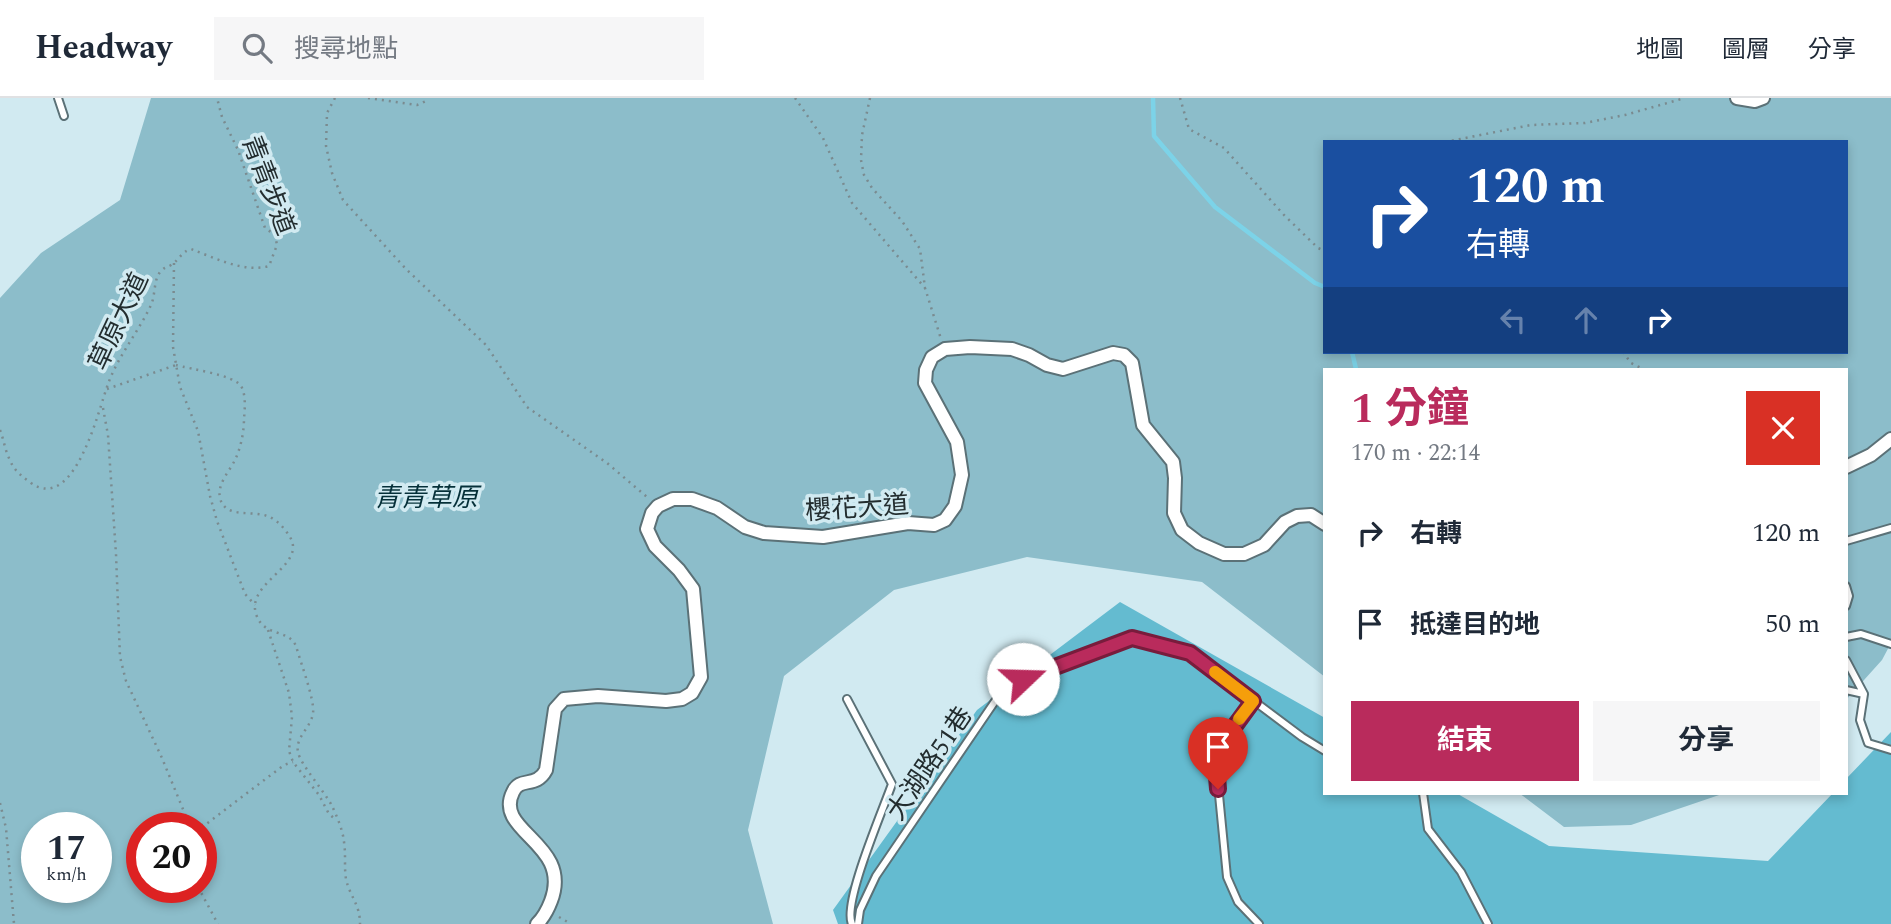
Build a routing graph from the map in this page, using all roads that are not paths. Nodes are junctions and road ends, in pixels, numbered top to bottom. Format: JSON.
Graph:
{"nodes":[{"id":1,"x":58,"y":98,"type":"edge"},
{"id":2,"x":1737,"y":98,"type":"edge"},
{"id":3,"x":1763,"y":98,"type":"edge"},
{"id":4,"x":64,"y":116,"type":"dead end"},
{"id":5,"x":1891,"y":439,"type":"edge"},
{"id":6,"x":1848,"y":466,"type":"edge"},
{"id":7,"x":1323,"y":523,"type":"edge"},
{"id":8,"x":1891,"y":528,"type":"edge"},
{"id":9,"x":1848,"y":540,"type":"edge"},
{"id":10,"x":1848,"y":637,"type":"edge"},
{"id":11,"x":1891,"y":644,"type":"edge"},
{"id":12,"x":1848,"y":664,"type":"edge"},
{"id":13,"x":1848,"y":690,"type":"edge"},
{"id":14,"x":1864,"y":694,"type":"junction"},
{"id":15,"x":847,"y":699,"type":"dead end"},
{"id":16,"x":1253,"y":701,"type":"junction"},
{"id":17,"x":1323,"y":750,"type":"edge"},
{"id":18,"x":1891,"y":750,"type":"edge"},
{"id":19,"x":1423,"y":795,"type":"edge"},
{"id":20,"x":537,"y":924,"type":"edge"},
{"id":21,"x":852,"y":924,"type":"edge"},
{"id":22,"x":858,"y":924,"type":"edge"},
{"id":23,"x":1259,"y":924,"type":"edge"},
{"id":24,"x":1488,"y":924,"type":"edge"}],
"edges":[{"from":1,"to":4,"type":"lane"},
{"from":2,"to":3,"type":"street"},
{"from":5,"to":6,"type":"street"},
{"from":7,"to":20,"type":"street","name":"櫻花大道"},
{"from":8,"to":9,"type":"lane"},
{"from":10,"to":11,"type":"lane"},
{"from":12,"to":14,"type":"lane"},
{"from":13,"to":14,"type":"lane"},
{"from":14,"to":18,"type":"lane"},
{"from":15,"to":21,"type":"lane"},
{"from":16,"to":17,"type":"lane","name":"大湖路51巷"},
{"from":16,"to":22,"type":"lane","name":"大湖路51巷"},
{"from":16,"to":23,"type":"lane"},
{"from":19,"to":24,"type":"lane"}]}
